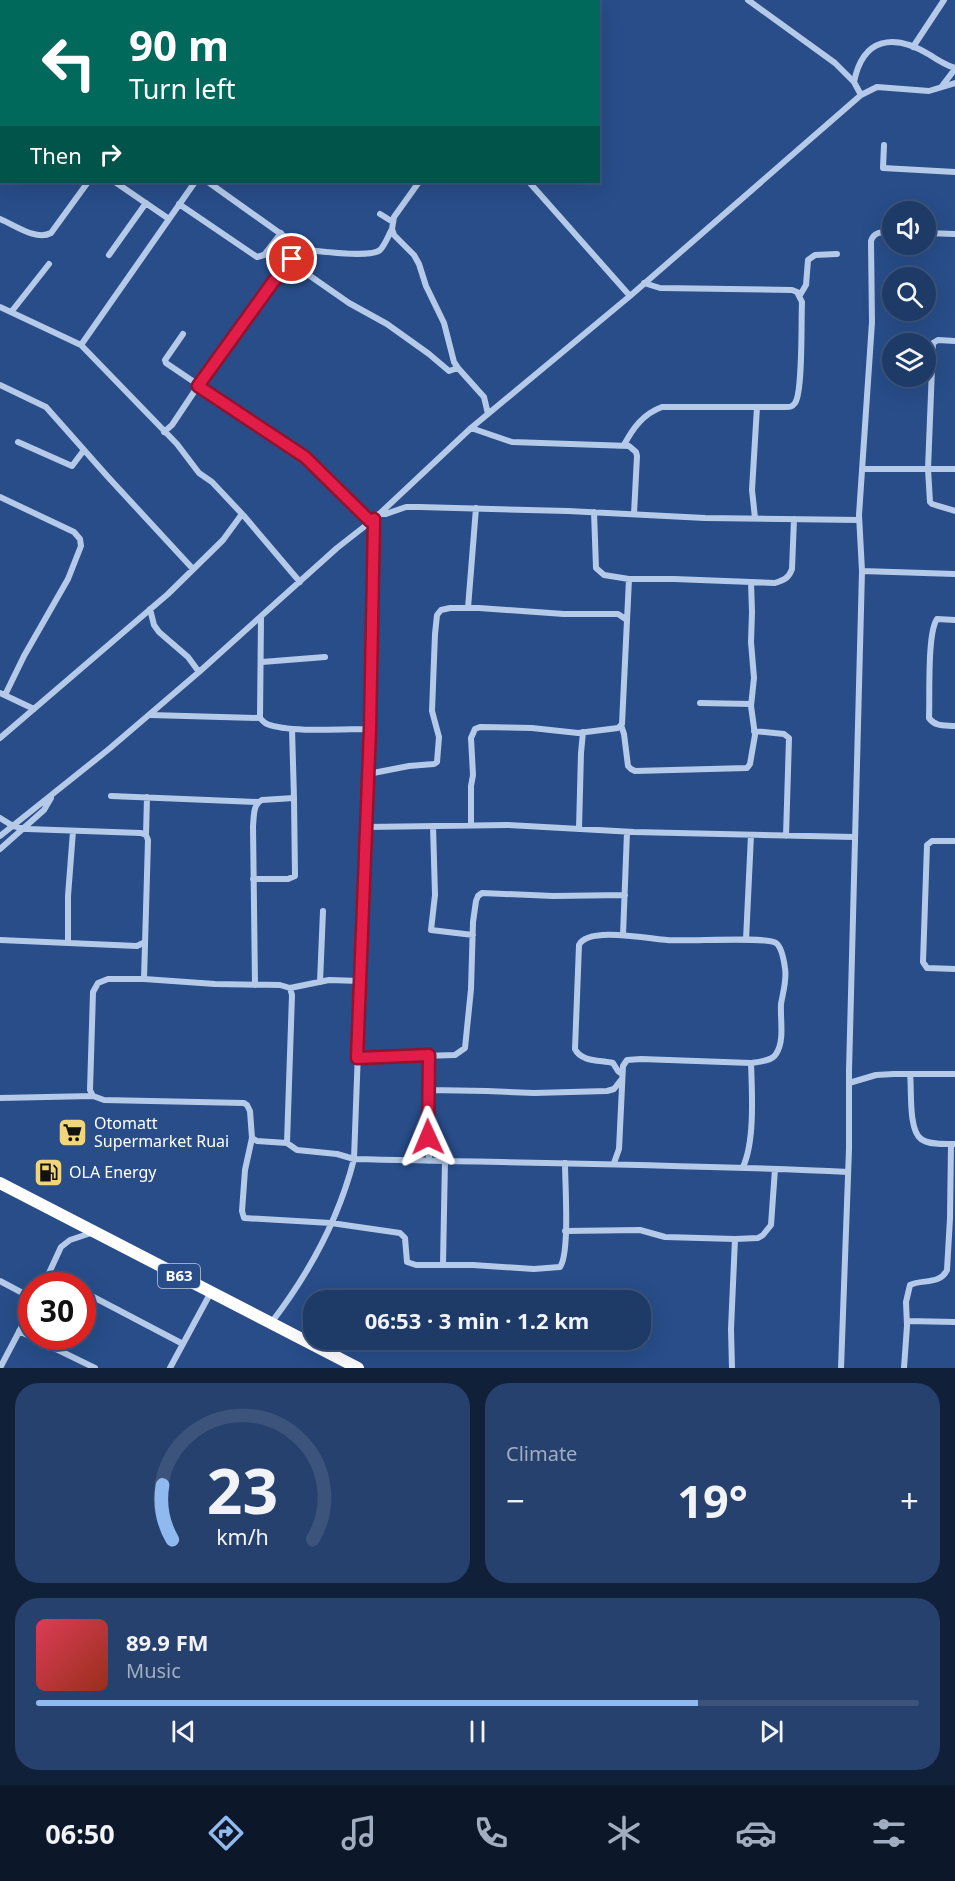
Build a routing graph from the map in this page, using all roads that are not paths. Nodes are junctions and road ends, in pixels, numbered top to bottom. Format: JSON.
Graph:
{"nodes":[{"id":1,"x":748,"y":0,"type":"edge"},
{"id":2,"x":944,"y":0,"type":"edge"},
{"id":3,"x":913,"y":47,"type":"junction"},
{"id":4,"x":955,"y":68,"type":"edge"},
{"id":5,"x":854,"y":82,"type":"junction"},
{"id":6,"x":955,"y":83,"type":"edge"},
{"id":7,"x":942,"y":86,"type":"junction"},
{"id":8,"x":861,"y":95,"type":"junction"},
{"id":9,"x":884,"y":146,"type":"dead end"},
{"id":10,"x":955,"y":172,"type":"edge"},
{"id":11,"x":87,"y":183,"type":"edge"},
{"id":12,"x":116,"y":183,"type":"edge"},
{"id":13,"x":194,"y":183,"type":"edge"},
{"id":14,"x":209,"y":183,"type":"edge"},
{"id":15,"x":418,"y":183,"type":"edge"},
{"id":16,"x":530,"y":183,"type":"edge"},
{"id":17,"x":146,"y":203,"type":"junction"},
{"id":18,"x":179,"y":204,"type":"junction"},
{"id":19,"x":380,"y":214,"type":"dead end"},
{"id":20,"x":0,"y":219,"type":"edge"},
{"id":21,"x":169,"y":219,"type":"junction"},
{"id":22,"x":392,"y":226,"type":"junction"},
{"id":23,"x":281,"y":233,"type":"junction"},
{"id":24,"x":882,"y":233,"type":"edge"},
{"id":25,"x":936,"y":233,"type":"edge"},
{"id":26,"x":955,"y":234,"type":"edge"},
{"id":27,"x":298,"y":249,"type":"junction"},
{"id":28,"x":837,"y":254,"type":"dead end"},
{"id":29,"x":109,"y":255,"type":"dead end"},
{"id":30,"x":292,"y":259,"type":"junction"},
{"id":31,"x":49,"y":264,"type":"dead end"},
{"id":32,"x":644,"y":284,"type":"junction"},
{"id":33,"x":800,"y":295,"type":"junction"},
{"id":34,"x":630,"y":296,"type":"junction"},
{"id":35,"x":0,"y":307,"type":"edge"},
{"id":36,"x":12,"y":311,"type":"junction"},
{"id":37,"x":183,"y":334,"type":"dead end"},
{"id":38,"x":955,"y":341,"type":"edge"},
{"id":39,"x":81,"y":345,"type":"junction"},
{"id":40,"x":458,"y":368,"type":"junction"},
{"id":41,"x":0,"y":385,"type":"edge"},
{"id":42,"x":198,"y":386,"type":"junction"},
{"id":43,"x":757,"y":407,"type":"junction"},
{"id":44,"x":488,"y":414,"type":"junction"},
{"id":45,"x":471,"y":428,"type":"junction"},
{"id":46,"x":164,"y":432,"type":"junction"},
{"id":47,"x":18,"y":442,"type":"dead end"},
{"id":48,"x":624,"y":445,"type":"junction"},
{"id":49,"x":84,"y":450,"type":"junction"},
{"id":50,"x":862,"y":469,"type":"junction"},
{"id":51,"x":928,"y":469,"type":"junction"},
{"id":52,"x":955,"y":469,"type":"edge"},
{"id":53,"x":0,"y":497,"type":"edge"},
{"id":54,"x":476,"y":508,"type":"junction"},
{"id":55,"x":955,"y":511,"type":"edge"},
{"id":56,"x":594,"y":513,"type":"junction"},
{"id":57,"x":242,"y":514,"type":"junction"},
{"id":58,"x":634,"y":514,"type":"junction"},
{"id":59,"x":374,"y":518,"type":"junction"},
{"id":60,"x":755,"y":519,"type":"junction"},
{"id":61,"x":794,"y":519,"type":"junction"},
{"id":62,"x":859,"y":520,"type":"junction"},
{"id":63,"x":193,"y":568,"type":"junction"},
{"id":64,"x":862,"y":571,"type":"junction"},
{"id":65,"x":955,"y":574,"type":"edge"},
{"id":66,"x":629,"y":579,"type":"junction"},
{"id":67,"x":300,"y":582,"type":"junction"},
{"id":68,"x":751,"y":582,"type":"junction"},
{"id":69,"x":628,"y":603,"type":"junction"},
{"id":70,"x":468,"y":608,"type":"junction"},
{"id":71,"x":150,"y":609,"type":"junction"},
{"id":72,"x":618,"y":614,"type":"junction"},
{"id":73,"x":261,"y":617,"type":"junction"},
{"id":74,"x":627,"y":620,"type":"junction"},
{"id":75,"x":955,"y":620,"type":"edge"},
{"id":76,"x":324,"y":657,"type":"dead end"},
{"id":77,"x":262,"y":662,"type":"junction"},
{"id":78,"x":199,"y":672,"type":"junction"},
{"id":79,"x":3,"y":694,"type":"edge"},
{"id":80,"x":700,"y":703,"type":"dead end"},
{"id":81,"x":751,"y":704,"type":"junction"},
{"id":82,"x":34,"y":709,"type":"junction"},
{"id":83,"x":149,"y":715,"type":"junction"},
{"id":84,"x":260,"y":718,"type":"junction"},
{"id":85,"x":621,"y":725,"type":"junction"},
{"id":86,"x":955,"y":726,"type":"edge"},
{"id":87,"x":292,"y":729,"type":"junction"},
{"id":88,"x":370,"y":729,"type":"junction"},
{"id":89,"x":754,"y":731,"type":"junction"},
{"id":90,"x":583,"y":732,"type":"junction"},
{"id":91,"x":0,"y":738,"type":"edge"},
{"id":92,"x":368,"y":774,"type":"junction"},
{"id":93,"x":55,"y":792,"type":"junction"},
{"id":94,"x":111,"y":796,"type":"dead end"},
{"id":95,"x":147,"y":797,"type":"junction"},
{"id":96,"x":294,"y":798,"type":"junction"},
{"id":97,"x":258,"y":802,"type":"junction"},
{"id":98,"x":0,"y":818,"type":"edge"},
{"id":99,"x":471,"y":825,"type":"junction"},
{"id":100,"x":12,"y":826,"type":"junction"},
{"id":101,"x":366,"y":826,"type":"junction"},
{"id":102,"x":433,"y":826,"type":"junction"},
{"id":103,"x":22,"y":828,"type":"junction"},
{"id":104,"x":579,"y":830,"type":"junction"},
{"id":105,"x":73,"y":831,"type":"junction"},
{"id":106,"x":627,"y":832,"type":"junction"},
{"id":107,"x":146,"y":835,"type":"junction"},
{"id":108,"x":751,"y":835,"type":"junction"},
{"id":109,"x":0,"y":836,"type":"edge"},
{"id":110,"x":786,"y":836,"type":"junction"},
{"id":111,"x":854,"y":837,"type":"junction"},
{"id":112,"x":955,"y":841,"type":"edge"},
{"id":113,"x":0,"y":849,"type":"edge"},
{"id":114,"x":253,"y":879,"type":"junction"},
{"id":115,"x":625,"y":895,"type":"junction"},
{"id":116,"x":323,"y":911,"type":"dead end"},
{"id":117,"x":473,"y":935,"type":"junction"},
{"id":118,"x":623,"y":935,"type":"junction"},
{"id":119,"x":0,"y":940,"type":"edge"},
{"id":120,"x":746,"y":940,"type":"junction"},
{"id":121,"x":145,"y":942,"type":"junction"},
{"id":122,"x":68,"y":943,"type":"junction"},
{"id":123,"x":137,"y":946,"type":"junction"},
{"id":124,"x":145,"y":953,"type":"junction"},
{"id":125,"x":955,"y":969,"type":"edge"},
{"id":126,"x":144,"y":979,"type":"junction"},
{"id":127,"x":360,"y":981,"type":"junction"},
{"id":128,"x":320,"y":982,"type":"junction"},
{"id":129,"x":255,"y":985,"type":"junction"},
{"id":130,"x":290,"y":988,"type":"junction"},
{"id":131,"x":429,"y":1055,"type":"junction"},
{"id":132,"x":357,"y":1058,"type":"junction"},
{"id":133,"x":751,"y":1063,"type":"junction"},
{"id":134,"x":910,"y":1074,"type":"junction"},
{"id":135,"x":955,"y":1074,"type":"edge"},
{"id":136,"x":622,"y":1077,"type":"junction"},
{"id":137,"x":849,"y":1083,"type":"junction"},
{"id":138,"x":428,"y":1090,"type":"junction"},
{"id":139,"x":93,"y":1096,"type":"junction"},
{"id":140,"x":0,"y":1098,"type":"edge"},
{"id":141,"x":252,"y":1138,"type":"junction"},
{"id":142,"x":287,"y":1143,"type":"junction"},
{"id":143,"x":953,"y":1144,"type":"edge"},
{"id":144,"x":354,"y":1159,"type":"junction"},
{"id":145,"x":445,"y":1160,"type":"junction"},
{"id":146,"x":429,"y":1161,"type":"junction"},
{"id":147,"x":565,"y":1163,"type":"junction"},
{"id":148,"x":614,"y":1163,"type":"junction"},
{"id":149,"x":744,"y":1167,"type":"junction"},
{"id":150,"x":775,"y":1168,"type":"junction"},
{"id":151,"x":848,"y":1172,"type":"junction"},
{"id":152,"x":0,"y":1183,"type":"edge"},
{"id":153,"x":331,"y":1223,"type":"junction"},
{"id":154,"x":566,"y":1231,"type":"junction"},
{"id":155,"x":95,"y":1232,"type":"junction"},
{"id":156,"x":735,"y":1239,"type":"junction"},
{"id":157,"x":443,"y":1264,"type":"junction"},
{"id":158,"x":50,"y":1272,"type":"edge"},
{"id":159,"x":0,"y":1281,"type":"edge"},
{"id":160,"x":18,"y":1291,"type":"edge"},
{"id":161,"x":211,"y":1292,"type":"junction"},
{"id":162,"x":96,"y":1298,"type":"edge"},
{"id":163,"x":908,"y":1321,"type":"junction"},
{"id":164,"x":955,"y":1322,"type":"edge"},
{"id":165,"x":271,"y":1323,"type":"junction"},
{"id":166,"x":18,"y":1333,"type":"edge"},
{"id":167,"x":183,"y":1344,"type":"junction"},
{"id":168,"x":58,"y":1350,"type":"edge"},
{"id":169,"x":173,"y":1367,"type":"edge"},
{"id":170,"x":0,"y":1368,"type":"edge"},
{"id":171,"x":95,"y":1368,"type":"edge"},
{"id":172,"x":358,"y":1368,"type":"edge"},
{"id":173,"x":732,"y":1368,"type":"edge"},
{"id":174,"x":841,"y":1368,"type":"edge"},
{"id":175,"x":903,"y":1368,"type":"edge"}],
"edges":[{"from":1,"to":5,"type":"street"},
{"from":2,"to":3,"type":"street"},
{"from":3,"to":4,"type":"street"},
{"from":3,"to":5,"type":"street"},
{"from":4,"to":7,"type":"street"},
{"from":5,"to":8,"type":"street"},
{"from":6,"to":7,"type":"street"},
{"from":7,"to":8,"type":"street"},
{"from":8,"to":32,"type":"street"},
{"from":9,"to":10,"type":"street"},
{"from":11,"to":20,"type":"street"},
{"from":12,"to":17,"type":"street"},
{"from":13,"to":18,"type":"street"},
{"from":14,"to":23,"type":"street"},
{"from":15,"to":22,"type":"street"},
{"from":16,"to":34,"type":"street"},
{"from":17,"to":21,"type":"street"},
{"from":17,"to":29,"type":"street"},
{"from":18,"to":21,"type":"street"},
{"from":18,"to":23,"type":"street"},
{"from":19,"to":22,"type":"street"},
{"from":21,"to":39,"type":"street"},
{"from":22,"to":27,"type":"street"},
{"from":22,"to":40,"type":"street"},
{"from":23,"to":27,"type":"street"},
{"from":24,"to":50,"type":"street"},
{"from":25,"to":26,"type":"street"},
{"from":27,"to":30,"type":"street"},
{"from":28,"to":33,"type":"street"},
{"from":30,"to":40,"type":"street"},
{"from":30,"to":42,"type":"street"},
{"from":31,"to":36,"type":"street"},
{"from":32,"to":33,"type":"street"},
{"from":32,"to":34,"type":"street"},
{"from":33,"to":43,"type":"street"},
{"from":34,"to":44,"type":"street"},
{"from":35,"to":36,"type":"street"},
{"from":36,"to":39,"type":"street"},
{"from":37,"to":42,"type":"street"},
{"from":38,"to":51,"type":"street"},
{"from":39,"to":46,"type":"street"},
{"from":40,"to":44,"type":"street"},
{"from":41,"to":49,"type":"street"},
{"from":42,"to":46,"type":"street"},
{"from":42,"to":59,"type":"street"},
{"from":43,"to":48,"type":"street"},
{"from":43,"to":60,"type":"street"},
{"from":44,"to":45,"type":"street"},
{"from":45,"to":48,"type":"street"},
{"from":45,"to":59,"type":"street"},
{"from":46,"to":57,"type":"street"},
{"from":47,"to":49,"type":"street"},
{"from":48,"to":58,"type":"street"},
{"from":49,"to":63,"type":"street"},
{"from":50,"to":51,"type":"street"},
{"from":50,"to":62,"type":"street"},
{"from":51,"to":52,"type":"street"},
{"from":51,"to":55,"type":"street"},
{"from":53,"to":79,"type":"street"},
{"from":54,"to":56,"type":"street"},
{"from":54,"to":59,"type":"street"},
{"from":54,"to":70,"type":"street"},
{"from":56,"to":58,"type":"street"},
{"from":56,"to":66,"type":"street"},
{"from":57,"to":63,"type":"street"},
{"from":57,"to":67,"type":"street"},
{"from":58,"to":60,"type":"street"},
{"from":59,"to":67,"type":"street"},
{"from":59,"to":88,"type":"street"},
{"from":60,"to":61,"type":"street"},
{"from":61,"to":62,"type":"street"},
{"from":61,"to":68,"type":"street"},
{"from":62,"to":64,"type":"street"},
{"from":63,"to":71,"type":"street"},
{"from":64,"to":65,"type":"street"},
{"from":64,"to":111,"type":"street"},
{"from":66,"to":68,"type":"street"},
{"from":66,"to":69,"type":"street"},
{"from":67,"to":73,"type":"street"},
{"from":68,"to":81,"type":"street"},
{"from":69,"to":72,"type":"street"},
{"from":69,"to":74,"type":"street"},
{"from":70,"to":72,"type":"street"},
{"from":70,"to":92,"type":"street"},
{"from":71,"to":78,"type":"street"},
{"from":71,"to":82,"type":"street"},
{"from":72,"to":74,"type":"street"},
{"from":73,"to":77,"type":"street"},
{"from":73,"to":78,"type":"street"},
{"from":74,"to":85,"type":"street"},
{"from":75,"to":86,"type":"street"},
{"from":76,"to":77,"type":"street"},
{"from":77,"to":84,"type":"street"},
{"from":78,"to":83,"type":"street"},
{"from":79,"to":82,"type":"street"},
{"from":80,"to":81,"type":"street"},
{"from":81,"to":89,"type":"street"},
{"from":82,"to":91,"type":"street"},
{"from":83,"to":84,"type":"street"},
{"from":83,"to":93,"type":"street"},
{"from":84,"to":87,"type":"street"},
{"from":85,"to":89,"type":"street"},
{"from":85,"to":90,"type":"street"},
{"from":87,"to":88,"type":"street"},
{"from":87,"to":96,"type":"street"},
{"from":88,"to":92,"type":"street"},
{"from":89,"to":110,"type":"street"},
{"from":90,"to":99,"type":"street"},
{"from":90,"to":104,"type":"street"},
{"from":92,"to":101,"type":"street"},
{"from":93,"to":100,"type":"street"},
{"from":93,"to":103,"type":"street"},
{"from":94,"to":95,"type":"street"},
{"from":95,"to":97,"type":"street"},
{"from":95,"to":107,"type":"street"},
{"from":96,"to":97,"type":"street"},
{"from":96,"to":114,"type":"street"},
{"from":97,"to":114,"type":"street"},
{"from":98,"to":100,"type":"street"},
{"from":99,"to":102,"type":"street"},
{"from":99,"to":104,"type":"street"},
{"from":100,"to":103,"type":"street"},
{"from":100,"to":109,"type":"street"},
{"from":101,"to":102,"type":"street"},
{"from":101,"to":127,"type":"street"},
{"from":102,"to":117,"type":"street"},
{"from":103,"to":105,"type":"street"},
{"from":103,"to":113,"type":"street"},
{"from":104,"to":106,"type":"street"},
{"from":105,"to":107,"type":"street"},
{"from":105,"to":122,"type":"street"},
{"from":106,"to":108,"type":"street"},
{"from":106,"to":115,"type":"street"},
{"from":107,"to":121,"type":"street"},
{"from":108,"to":110,"type":"street"},
{"from":108,"to":120,"type":"street"},
{"from":110,"to":111,"type":"street"},
{"from":111,"to":137,"type":"street"},
{"from":112,"to":125,"type":"street"},
{"from":114,"to":129,"type":"street"},
{"from":115,"to":117,"type":"street"},
{"from":115,"to":118,"type":"street"},
{"from":116,"to":128,"type":"street"},
{"from":117,"to":131,"type":"street"},
{"from":118,"to":120,"type":"street"},
{"from":118,"to":136,"type":"street"},
{"from":119,"to":122,"type":"street"},
{"from":120,"to":133,"type":"street"},
{"from":121,"to":123,"type":"street"},
{"from":121,"to":124,"type":"street"},
{"from":122,"to":123,"type":"street"},
{"from":123,"to":124,"type":"street"},
{"from":124,"to":126,"type":"street"},
{"from":126,"to":129,"type":"street"},
{"from":126,"to":139,"type":"street"},
{"from":127,"to":128,"type":"street"},
{"from":127,"to":132,"type":"street"},
{"from":128,"to":130,"type":"street"},
{"from":129,"to":130,"type":"street"},
{"from":130,"to":142,"type":"street"},
{"from":131,"to":132,"type":"street"},
{"from":131,"to":138,"type":"street"},
{"from":132,"to":144,"type":"street"},
{"from":133,"to":136,"type":"street"},
{"from":133,"to":149,"type":"street"},
{"from":134,"to":135,"type":"street"},
{"from":134,"to":137,"type":"street"},
{"from":134,"to":143,"type":"street"},
{"from":136,"to":138,"type":"street"},
{"from":136,"to":148,"type":"street"},
{"from":137,"to":151,"type":"street"},
{"from":138,"to":146,"type":"street"},
{"from":139,"to":140,"type":"street"},
{"from":139,"to":141,"type":"street"},
{"from":141,"to":142,"type":"street"},
{"from":141,"to":153,"type":"street"},
{"from":142,"to":144,"type":"street"},
{"from":143,"to":163,"type":"street"},
{"from":144,"to":146,"type":"street"},
{"from":144,"to":153,"type":"street"},
{"from":145,"to":146,"type":"street"},
{"from":145,"to":147,"type":"street"},
{"from":145,"to":157,"type":"street"},
{"from":147,"to":148,"type":"street"},
{"from":147,"to":154,"type":"street"},
{"from":148,"to":149,"type":"street"},
{"from":149,"to":150,"type":"street"},
{"from":150,"to":151,"type":"street"},
{"from":150,"to":156,"type":"street"},
{"from":151,"to":174,"type":"street"},
{"from":152,"to":155,"type":"highway","number":"B63"},
{"from":153,"to":157,"type":"street"},
{"from":153,"to":165,"type":"street"},
{"from":154,"to":156,"type":"street"},
{"from":154,"to":157,"type":"street"},
{"from":155,"to":158,"type":"street"},
{"from":155,"to":161,"type":"highway","number":"B63"},
{"from":156,"to":173,"type":"street"},
{"from":159,"to":160,"type":"street"},
{"from":161,"to":165,"type":"highway","number":"B63"},
{"from":161,"to":167,"type":"street"},
{"from":162,"to":167,"type":"street"},
{"from":163,"to":164,"type":"street"},
{"from":163,"to":175,"type":"street"},
{"from":165,"to":172,"type":"highway","number":"B63"},
{"from":166,"to":170,"type":"street"},
{"from":167,"to":169,"type":"street"},
{"from":168,"to":171,"type":"street"}]}
